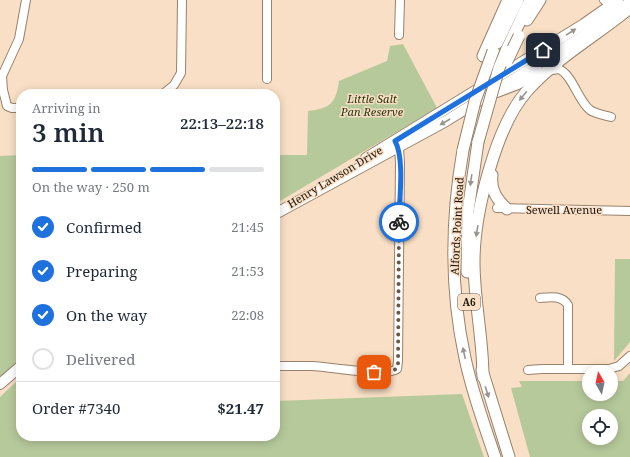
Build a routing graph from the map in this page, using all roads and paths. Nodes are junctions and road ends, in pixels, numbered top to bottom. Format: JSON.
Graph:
{"nodes":[{"id":1,"x":26,"y":0,"type":"edge"},
{"id":2,"x":182,"y":0,"type":"edge"},
{"id":3,"x":267,"y":0,"type":"edge"},
{"id":4,"x":400,"y":0,"type":"edge"},
{"id":5,"x":508,"y":0,"type":"edge"},
{"id":6,"x":518,"y":0,"type":"edge"},
{"id":7,"x":530,"y":0,"type":"edge"},
{"id":8,"x":540,"y":0,"type":"edge"},
{"id":9,"x":611,"y":2,"type":"edge"},
{"id":10,"x":630,"y":2,"type":"edge"},
{"id":11,"x":630,"y":8,"type":"edge"},
{"id":12,"x":400,"y":35,"type":"dead end"},
{"id":13,"x":516,"y":35,"type":"junction"},
{"id":14,"x":488,"y":53,"type":"junction"},
{"id":15,"x":551,"y":69,"type":"junction"},
{"id":16,"x":267,"y":79,"type":"dead end"},
{"id":17,"x":169,"y":89,"type":"edge"},
{"id":18,"x":484,"y":98,"type":"junction"},
{"id":19,"x":16,"y":108,"type":"edge"},
{"id":20,"x":611,"y":117,"type":"dead end"},
{"id":21,"x":397,"y":144,"type":"junction"},
{"id":22,"x":496,"y":152,"type":"junction"},
{"id":23,"x":502,"y":209,"type":"joint"},
{"id":24,"x":280,"y":210,"type":"edge"},
{"id":25,"x":630,"y":211,"type":"edge"},
{"id":26,"x":540,"y":298,"type":"dead end"},
{"id":27,"x":574,"y":298,"type":"dead end"},
{"id":28,"x":566,"y":302,"type":"junction"},
{"id":29,"x":630,"y":356,"type":"edge"},
{"id":30,"x":280,"y":366,"type":"edge"},
{"id":31,"x":568,"y":369,"type":"junction"},
{"id":32,"x":16,"y":370,"type":"edge"},
{"id":33,"x":528,"y":370,"type":"dead end"},
{"id":34,"x":483,"y":377,"type":"junction"},
{"id":35,"x":0,"y":384,"type":"edge"},
{"id":36,"x":495,"y":457,"type":"edge"},
{"id":37,"x":509,"y":457,"type":"edge"}],
"edges":[{"from":1,"to":19,"type":"street"},
{"from":2,"to":17,"type":"street"},
{"from":3,"to":16,"type":"street"},
{"from":4,"to":12,"type":"street"},
{"from":5,"to":14,"type":"highway"},
{"from":6,"to":14,"type":"highway","name":"Alfords Point Road","number":"A6"},
{"from":7,"to":13,"type":"highway","name":"Alfords Point Road","number":"A6"},
{"from":8,"to":13,"type":"highway"},
{"from":21,"to":9,"type":"main road","name":"Henry Lawson Drive","one_way":true},
{"from":10,"to":18,"type":"main road","name":"Henry Lawson Drive"},
{"from":11,"to":15,"type":"highway","number":"A6"},
{"from":13,"to":34,"type":"highway","name":"Alfords Point Road","number":"A6","one_way":true,"bridge":true},
{"from":36,"to":14,"type":"highway","name":"Alfords Point Road","number":"A6","one_way":true,"bridge":true},
{"from":15,"to":18,"type":"street"},
{"from":15,"to":20,"type":"street"},
{"from":15,"to":22,"type":"highway","number":"A6","one_way":true},
{"from":18,"to":21,"type":"main road","name":"Henry Lawson Drive","one_way":true},
{"from":21,"to":24,"type":"main road","name":"Henry Lawson Drive"},
{"from":21,"to":30,"type":"street"},
{"from":22,"to":23,"type":"highway"},
{"from":22,"to":34,"type":"highway","number":"A6","one_way":true},
{"from":23,"to":25,"type":"street","name":"Sewell Avenue"},
{"from":26,"to":28,"type":"street"},
{"from":27,"to":28,"type":"street"},
{"from":28,"to":31,"type":"street"},
{"from":29,"to":31,"type":"street"},
{"from":31,"to":33,"type":"street"},
{"from":32,"to":35,"type":"main road"},
{"from":34,"to":37,"type":"highway","name":"Alfords Point Road","number":"A6","one_way":true}]}
